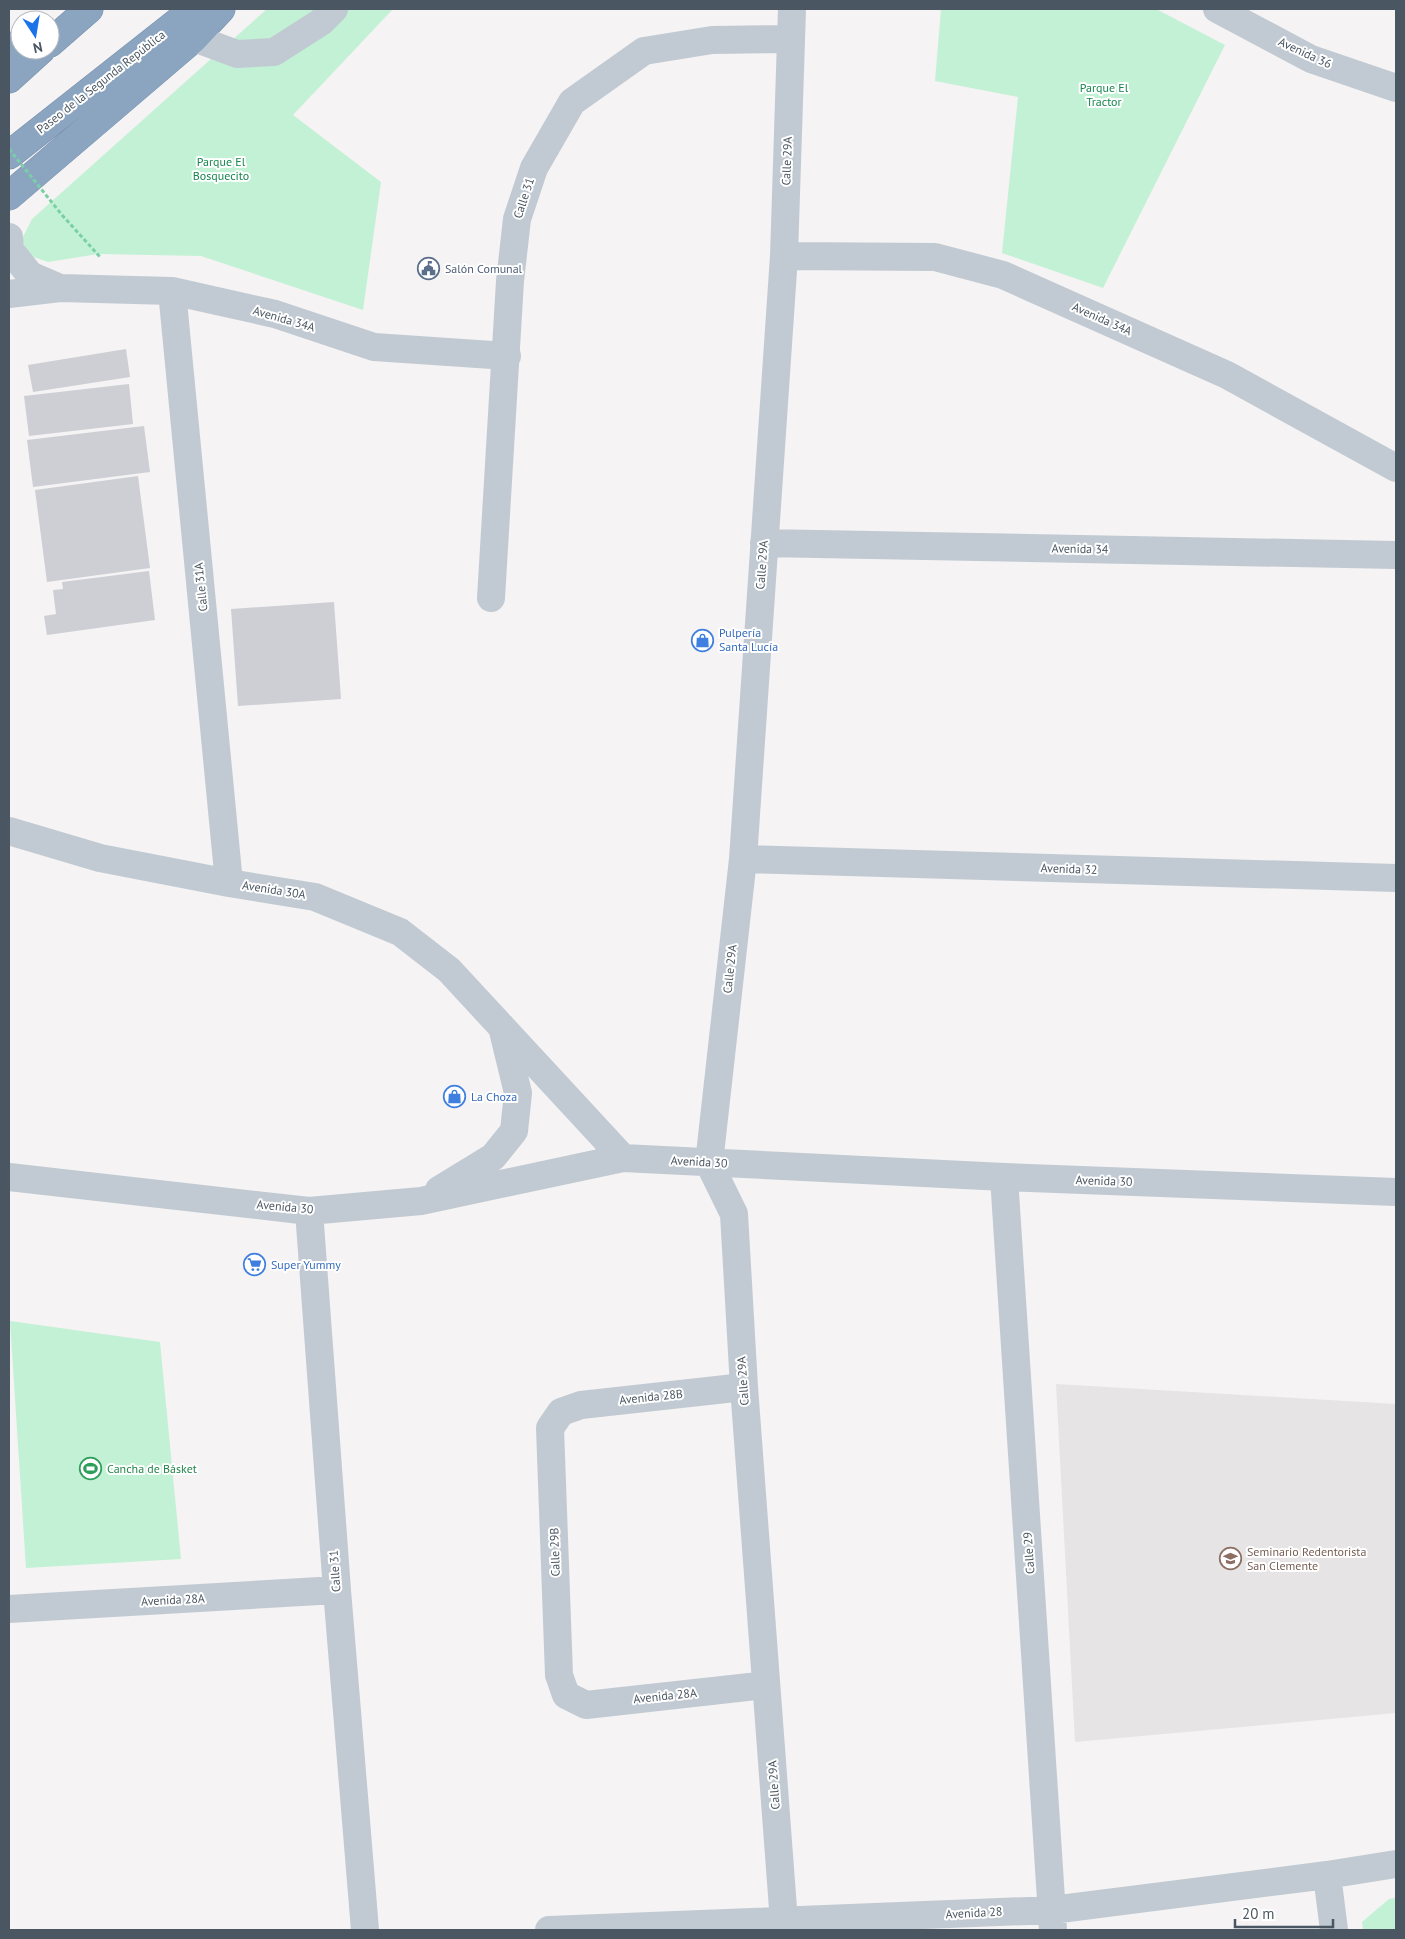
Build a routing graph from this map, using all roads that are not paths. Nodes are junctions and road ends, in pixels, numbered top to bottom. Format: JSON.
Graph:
{"nodes":[{"id":1,"x":80,"y":9,"type":"edge"},
{"id":2,"x":89,"y":9,"type":"edge"},
{"id":3,"x":194,"y":9,"type":"edge"},
{"id":4,"x":221,"y":9,"type":"edge"},
{"id":5,"x":334,"y":9,"type":"edge"},
{"id":6,"x":792,"y":9,"type":"edge"},
{"id":7,"x":1217,"y":9,"type":"edge"},
{"id":8,"x":60,"y":20,"type":"edge"},
{"id":9,"x":60,"y":34,"type":"edge"},
{"id":10,"x":194,"y":38,"type":"junction"},
{"id":11,"x":790,"y":39,"type":"junction"},
{"id":12,"x":30,"y":60,"type":"edge"},
{"id":13,"x":9,"y":79,"type":"edge"},
{"id":14,"x":1396,"y":88,"type":"edge"},
{"id":15,"x":9,"y":155,"type":"edge"},
{"id":16,"x":15,"y":190,"type":"edge"},
{"id":17,"x":9,"y":212,"type":"edge"},
{"id":18,"x":9,"y":237,"type":"edge"},
{"id":19,"x":784,"y":256,"type":"junction"},
{"id":20,"x":60,"y":288,"type":"junction"},
{"id":21,"x":172,"y":291,"type":"junction"},
{"id":22,"x":9,"y":294,"type":"edge"},
{"id":23,"x":507,"y":356,"type":"junction"},
{"id":24,"x":1396,"y":468,"type":"edge"},
{"id":25,"x":764,"y":542,"type":"junction"},
{"id":26,"x":1396,"y":556,"type":"edge"},
{"id":27,"x":491,"y":598,"type":"dead end"},
{"id":28,"x":9,"y":830,"type":"edge"},
{"id":29,"x":743,"y":859,"type":"junction"},
{"id":30,"x":1396,"y":878,"type":"edge"},
{"id":31,"x":229,"y":883,"type":"junction"},
{"id":32,"x":501,"y":1026,"type":"junction"},
{"id":33,"x":623,"y":1158,"type":"junction"},
{"id":34,"x":709,"y":1163,"type":"junction"},
{"id":35,"x":9,"y":1177,"type":"edge"},
{"id":36,"x":1004,"y":1177,"type":"junction"},
{"id":37,"x":1396,"y":1192,"type":"edge"},
{"id":38,"x":421,"y":1200,"type":"junction"},
{"id":39,"x":309,"y":1211,"type":"junction"},
{"id":40,"x":744,"y":1387,"type":"junction"},
{"id":41,"x":560,"y":1412,"type":"joint"},
{"id":42,"x":337,"y":1590,"type":"junction"},
{"id":43,"x":9,"y":1609,"type":"edge"},
{"id":44,"x":766,"y":1685,"type":"junction"},
{"id":45,"x":566,"y":1695,"type":"joint"},
{"id":46,"x":1396,"y":1864,"type":"edge"},
{"id":47,"x":1327,"y":1876,"type":"junction"},
{"id":48,"x":1053,"y":1920,"type":"edge"},
{"id":49,"x":784,"y":1922,"type":"junction"},
{"id":50,"x":365,"y":1930,"type":"edge"},
{"id":51,"x":549,"y":1930,"type":"edge"},
{"id":52,"x":1334,"y":1930,"type":"edge"}],
"edges":[{"from":1,"to":8,"type":"highway"},
{"from":2,"to":9,"type":"highway"},
{"from":3,"to":15,"type":"highway","name":"Paseo de la Segunda República"},
{"from":4,"to":10,"type":"highway"},
{"from":5,"to":10,"type":"street"},
{"from":6,"to":11,"type":"street","name":"Calle 29A"},
{"from":7,"to":14,"type":"street","name":"Avenida 36"},
{"from":10,"to":16,"type":"highway"},
{"from":11,"to":19,"type":"street","name":"Calle 29A"},
{"from":11,"to":23,"type":"street","name":"Calle 31"},
{"from":12,"to":13,"type":"highway"},
{"from":16,"to":17,"type":"street"},
{"from":18,"to":20,"type":"street","name":"Avenida 34A"},
{"from":19,"to":24,"type":"street","name":"Avenida 34A"},
{"from":19,"to":25,"type":"street","name":"Calle 29A"},
{"from":20,"to":21,"type":"street","name":"Avenida 34A"},
{"from":20,"to":22,"type":"street","name":"Avenida 34A"},
{"from":21,"to":23,"type":"street","name":"Avenida 34A"},
{"from":21,"to":31,"type":"street","name":"Calle 31A"},
{"from":23,"to":27,"type":"street","name":"Calle 31"},
{"from":25,"to":26,"type":"street","name":"Avenida 34"},
{"from":25,"to":29,"type":"street","name":"Calle 29A"},
{"from":28,"to":31,"type":"street","name":"Avenida 30A"},
{"from":29,"to":30,"type":"street","name":"Avenida 32"},
{"from":29,"to":34,"type":"street","name":"Calle 29A"},
{"from":31,"to":32,"type":"street","name":"Avenida 30A"},
{"from":32,"to":33,"type":"street","name":"Avenida 30A"},
{"from":32,"to":38,"type":"street","name":"Avenida 30A"},
{"from":33,"to":34,"type":"street","name":"Avenida 30"},
{"from":33,"to":38,"type":"street","name":"Avenida 30"},
{"from":34,"to":36,"type":"street","name":"Avenida 30"},
{"from":34,"to":40,"type":"street","name":"Calle 29A"},
{"from":35,"to":39,"type":"street","name":"Avenida 30"},
{"from":36,"to":37,"type":"street","name":"Avenida 30"},
{"from":36,"to":48,"type":"street","name":"Calle 29"},
{"from":38,"to":39,"type":"street","name":"Avenida 30"},
{"from":39,"to":42,"type":"street","name":"Calle 31"},
{"from":40,"to":41,"type":"street","name":"Avenida 28B"},
{"from":40,"to":44,"type":"street","name":"Calle 29A"},
{"from":41,"to":45,"type":"street","name":"Calle 29B"},
{"from":42,"to":43,"type":"street","name":"Avenida 28A"},
{"from":42,"to":50,"type":"street","name":"Calle 31"},
{"from":44,"to":45,"type":"street","name":"Avenida 28A"},
{"from":44,"to":49,"type":"street","name":"Calle 29A"},
{"from":46,"to":47,"type":"street","name":"Avenida 28"},
{"from":47,"to":48,"type":"street","name":"Avenida 28"},
{"from":47,"to":52,"type":"street"},
{"from":48,"to":49,"type":"street","name":"Avenida 28"},
{"from":49,"to":51,"type":"street","name":"Avenida 28"}]}
